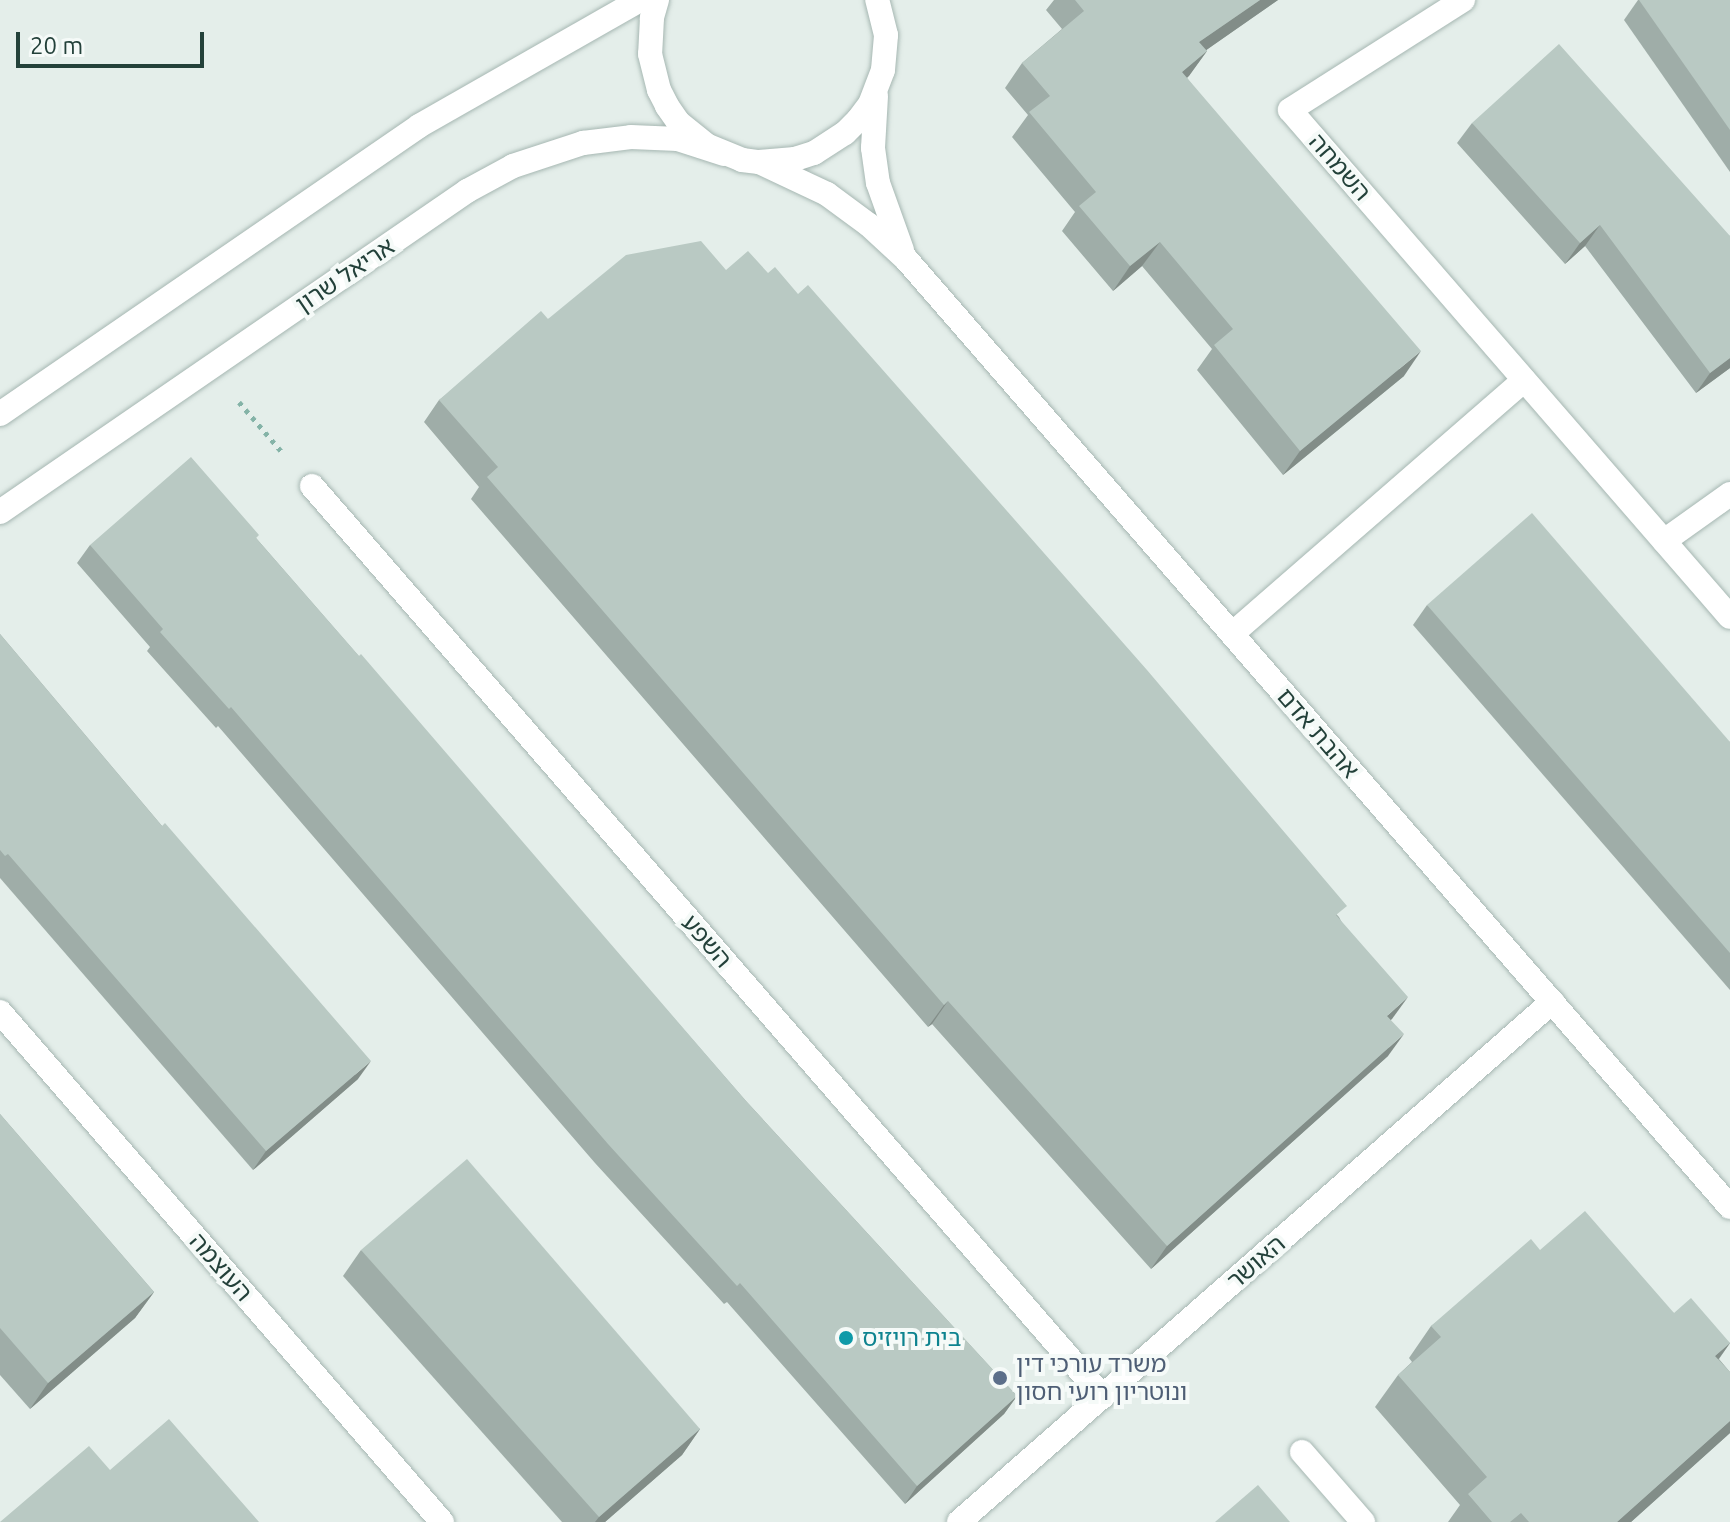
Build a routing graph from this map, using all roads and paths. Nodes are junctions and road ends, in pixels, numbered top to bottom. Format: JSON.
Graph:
{"nodes":[{"id":1,"x":640,"y":0,"type":"edge"},
{"id":2,"x":657,"y":0,"type":"edge"},
{"id":3,"x":1463,"y":0,"type":"edge"},
{"id":4,"x":882,"y":5,"type":"edge"},
{"id":5,"x":878,"y":88,"type":"junction"},
{"id":6,"x":724,"y":154,"type":"junction"},
{"id":7,"x":759,"y":162,"type":"junction"},
{"id":8,"x":906,"y":259,"type":"junction"},
{"id":9,"x":209,"y":369,"type":"junction"},
{"id":10,"x":1524,"y":380,"type":"junction"},
{"id":11,"x":0,"y":414,"type":"edge"},
{"id":12,"x":312,"y":486,"type":"joint"},
{"id":13,"x":1730,"y":494,"type":"edge"},
{"id":14,"x":0,"y":512,"type":"edge"},
{"id":15,"x":1664,"y":541,"type":"junction"},
{"id":16,"x":1730,"y":617,"type":"edge"},
{"id":17,"x":1232,"y":634,"type":"junction"},
{"id":18,"x":1552,"y":1002,"type":"junction"},
{"id":19,"x":0,"y":1012,"type":"edge"},
{"id":20,"x":1730,"y":1207,"type":"edge"},
{"id":21,"x":1103,"y":1397,"type":"junction"},
{"id":22,"x":1302,"y":1452,"type":"dead end"},
{"id":23,"x":442,"y":1522,"type":"edge"},
{"id":24,"x":959,"y":1522,"type":"edge"},
{"id":25,"x":1363,"y":1522,"type":"edge"}],
"edges":[{"from":1,"to":11,"type":"street"},
{"from":2,"to":6,"type":"street"},
{"from":3,"to":10,"type":"street","name":"השמחה"},
{"from":4,"to":5,"type":"street","name":"אהבת אדם"},
{"from":5,"to":7,"type":"street"},
{"from":5,"to":8,"type":"street","name":"אהבת אדם"},
{"from":6,"to":7,"type":"street","name":"אריאל שרון"},
{"from":6,"to":9,"type":"street","name":"אריאל שרון"},
{"from":7,"to":8,"type":"street","name":"אהבת אדם"},
{"from":8,"to":17,"type":"street","name":"אהבת אדם"},
{"from":9,"to":12,"type":"path"},
{"from":9,"to":14,"type":"street","name":"אריאל שרון"},
{"from":10,"to":15,"type":"street","name":"השמחה"},
{"from":10,"to":17,"type":"street"},
{"from":12,"to":21,"type":"street","name":"השפע"},
{"from":13,"to":15,"type":"street"},
{"from":15,"to":16,"type":"street","name":"השמחה"},
{"from":17,"to":18,"type":"street","name":"אהבת אדם"},
{"from":18,"to":20,"type":"street","name":"אהבת אדם"},
{"from":18,"to":21,"type":"street","name":"האושר"},
{"from":19,"to":23,"type":"street","name":"העוצמה"},
{"from":21,"to":24,"type":"street","name":"האושר"},
{"from":22,"to":25,"type":"street"}]}
